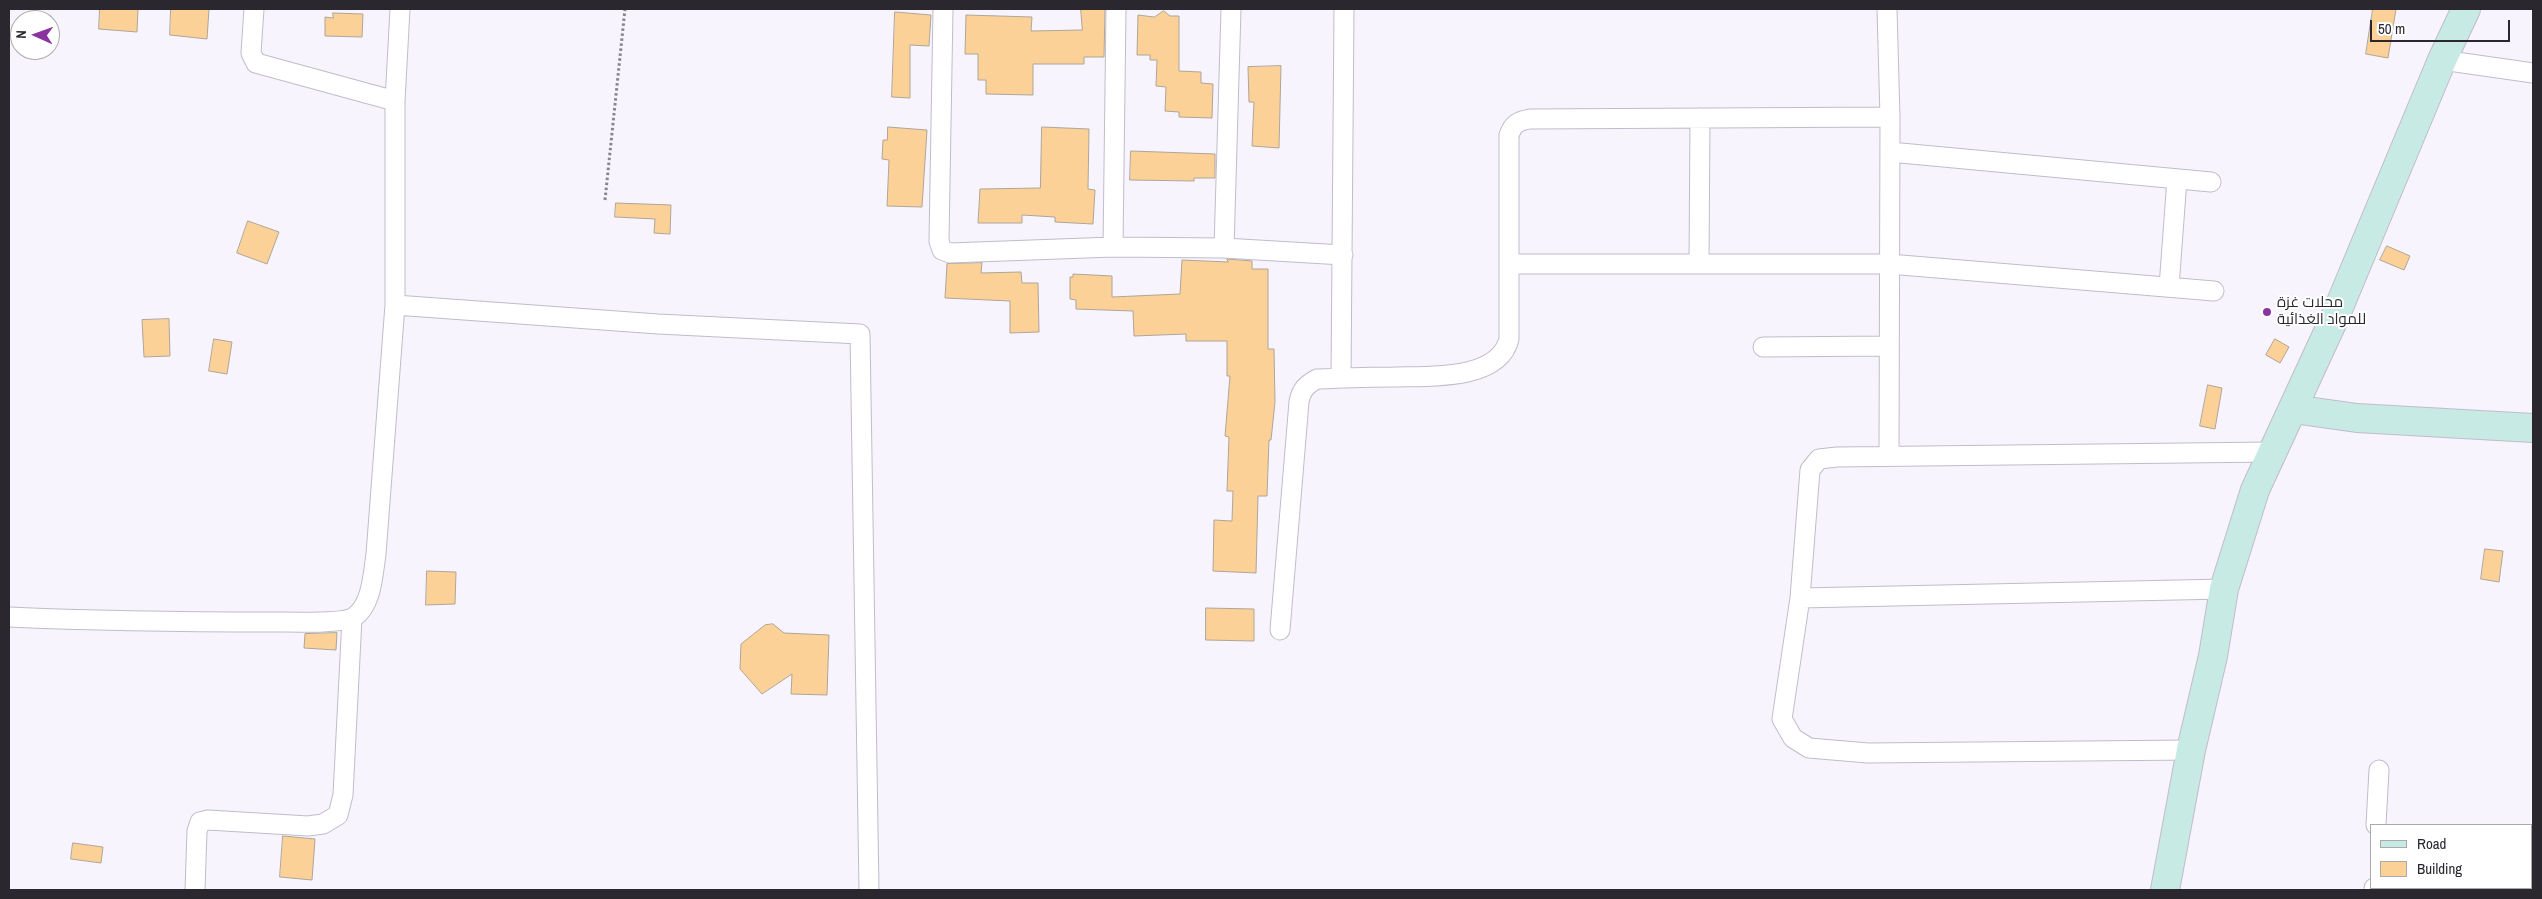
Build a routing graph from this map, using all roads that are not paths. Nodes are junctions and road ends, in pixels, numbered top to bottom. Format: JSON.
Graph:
{"nodes":[{"id":1,"x":254,"y":9,"type":"edge"},
{"id":2,"x":400,"y":9,"type":"edge"},
{"id":3,"x":943,"y":9,"type":"edge"},
{"id":4,"x":1116,"y":9,"type":"edge"},
{"id":5,"x":1231,"y":9,"type":"edge"},
{"id":6,"x":1344,"y":9,"type":"edge"},
{"id":7,"x":1887,"y":9,"type":"edge"},
{"id":8,"x":2466,"y":9,"type":"edge"},
{"id":9,"x":2442,"y":60,"type":"junction"},
{"id":10,"x":2533,"y":73,"type":"edge"},
{"id":11,"x":395,"y":101,"type":"junction"},
{"id":12,"x":1890,"y":117,"type":"junction"},
{"id":13,"x":1700,"y":118,"type":"junction"},
{"id":14,"x":1890,"y":152,"type":"junction"},
{"id":15,"x":2177,"y":179,"type":"junction"},
{"id":16,"x":2211,"y":182,"type":"dead end"},
{"id":17,"x":1113,"y":247,"type":"junction"},
{"id":18,"x":1224,"y":248,"type":"junction"},
{"id":19,"x":1343,"y":255,"type":"junction"},
{"id":20,"x":1510,"y":264,"type":"junction"},
{"id":21,"x":1699,"y":264,"type":"junction"},
{"id":22,"x":1889,"y":264,"type":"junction"},
{"id":23,"x":2168,"y":287,"type":"junction"},
{"id":24,"x":2214,"y":291,"type":"dead end"},
{"id":25,"x":395,"y":305,"type":"junction"},
{"id":26,"x":1889,"y":346,"type":"junction"},
{"id":27,"x":1763,"y":347,"type":"dead end"},
{"id":28,"x":1341,"y":378,"type":"junction"},
{"id":29,"x":2293,"y":409,"type":"junction"},
{"id":30,"x":2533,"y":428,"type":"edge"},
{"id":31,"x":2271,"y":452,"type":"junction"},
{"id":32,"x":1889,"y":456,"type":"junction"},
{"id":33,"x":2224,"y":589,"type":"junction"},
{"id":34,"x":1800,"y":598,"type":"junction"},
{"id":35,"x":9,"y":617,"type":"edge"},
{"id":36,"x":352,"y":618,"type":"junction"},
{"id":37,"x":1280,"y":630,"type":"dead end"},
{"id":38,"x":2191,"y":750,"type":"junction"},
{"id":39,"x":2379,"y":770,"type":"dead end"},
{"id":40,"x":2376,"y":824,"type":"edge"},
{"id":41,"x":196,"y":890,"type":"edge"},
{"id":42,"x":869,"y":890,"type":"edge"},
{"id":43,"x":2165,"y":890,"type":"edge"}],
"edges":[{"from":1,"to":11,"type":"street"},
{"from":2,"to":11,"type":"street"},
{"from":3,"to":17,"type":"street"},
{"from":4,"to":17,"type":"street"},
{"from":5,"to":18,"type":"street"},
{"from":6,"to":19,"type":"street"},
{"from":7,"to":12,"type":"street"},
{"from":8,"to":9,"type":"main road"},
{"from":9,"to":10,"type":"street"},
{"from":9,"to":29,"type":"main road"},
{"from":11,"to":25,"type":"street"},
{"from":12,"to":13,"type":"street"},
{"from":12,"to":14,"type":"street"},
{"from":13,"to":20,"type":"street"},
{"from":13,"to":21,"type":"street"},
{"from":14,"to":15,"type":"street"},
{"from":14,"to":22,"type":"street"},
{"from":15,"to":16,"type":"street"},
{"from":15,"to":23,"type":"street"},
{"from":17,"to":18,"type":"street"},
{"from":18,"to":19,"type":"street"},
{"from":19,"to":28,"type":"street"},
{"from":20,"to":21,"type":"street"},
{"from":20,"to":28,"type":"street"},
{"from":21,"to":22,"type":"street"},
{"from":22,"to":23,"type":"street"},
{"from":22,"to":26,"type":"street"},
{"from":23,"to":24,"type":"street"},
{"from":25,"to":36,"type":"street"},
{"from":25,"to":42,"type":"street"},
{"from":26,"to":27,"type":"street"},
{"from":26,"to":32,"type":"street"},
{"from":28,"to":37,"type":"street"},
{"from":29,"to":30,"type":"main road"},
{"from":29,"to":31,"type":"main road"},
{"from":31,"to":32,"type":"street"},
{"from":31,"to":33,"type":"main road"},
{"from":32,"to":34,"type":"street"},
{"from":33,"to":34,"type":"street"},
{"from":33,"to":38,"type":"main road"},
{"from":34,"to":38,"type":"street"},
{"from":35,"to":36,"type":"street"},
{"from":36,"to":41,"type":"street"},
{"from":38,"to":43,"type":"main road"},
{"from":39,"to":40,"type":"street"}]}
